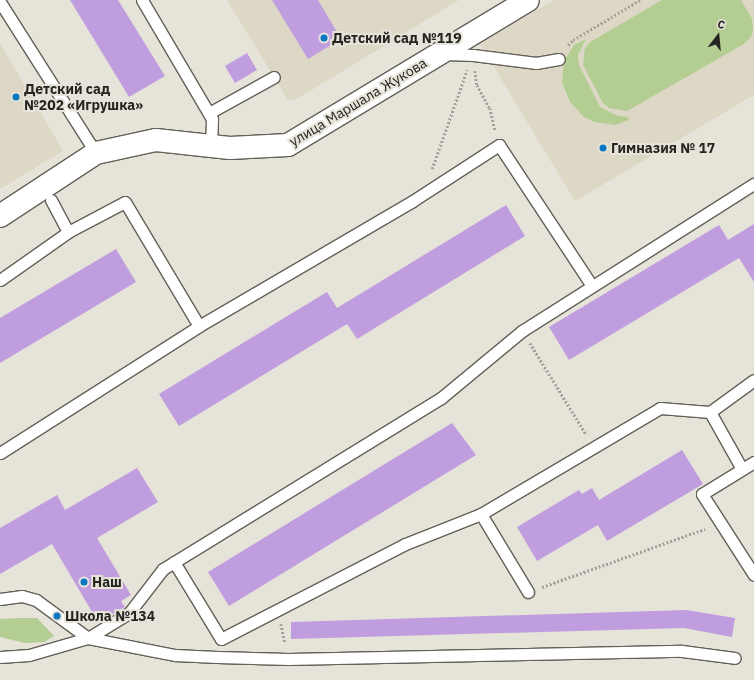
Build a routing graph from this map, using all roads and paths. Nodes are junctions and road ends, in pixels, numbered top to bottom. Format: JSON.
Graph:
{"nodes":[{"id":1,"x":142,"y":0,"type":"edge"},
{"id":2,"x":528,"y":0,"type":"edge"},
{"id":3,"x":640,"y":0,"type":"edge"},
{"id":4,"x":0,"y":2,"type":"edge"},
{"id":5,"x":438,"y":54,"type":"junction"},
{"id":6,"x":472,"y":55,"type":"junction"},
{"id":7,"x":560,"y":59,"type":"joint"},
{"id":8,"x":274,"y":77,"type":"dead end"},
{"id":9,"x":209,"y":113,"type":"junction"},
{"id":10,"x":499,"y":145,"type":"junction"},
{"id":11,"x":211,"y":146,"type":"junction"},
{"id":12,"x":440,"y":147,"type":"dead end"},
{"id":13,"x":96,"y":154,"type":"junction"},
{"id":14,"x":754,"y":184,"type":"edge"},
{"id":15,"x":51,"y":200,"type":"dead end"},
{"id":16,"x":0,"y":216,"type":"edge"},
{"id":17,"x":68,"y":232,"type":"junction"},
{"id":18,"x":0,"y":280,"type":"edge"},
{"id":19,"x":592,"y":286,"type":"junction"},
{"id":20,"x":199,"y":326,"type":"junction"},
{"id":21,"x":522,"y":331,"type":"junction"},
{"id":22,"x":754,"y":380,"type":"edge"},
{"id":23,"x":710,"y":412,"type":"junction"},
{"id":24,"x":595,"y":449,"type":"junction"},
{"id":25,"x":0,"y":452,"type":"edge"},
{"id":26,"x":754,"y":462,"type":"edge"},
{"id":27,"x":742,"y":469,"type":"junction"},
{"id":28,"x":481,"y":514,"type":"junction"},
{"id":29,"x":721,"y":523,"type":"junction"},
{"id":30,"x":174,"y":562,"type":"junction"},
{"id":31,"x":754,"y":575,"type":"edge"},
{"id":32,"x":528,"y":592,"type":"joint"},
{"id":33,"x":0,"y":599,"type":"edge"},
{"id":34,"x":278,"y":609,"type":"junction"},
{"id":35,"x":88,"y":638,"type":"junction"},
{"id":36,"x":0,"y":658,"type":"edge"},
{"id":37,"x":735,"y":658,"type":"dead end"},
{"id":38,"x":288,"y":659,"type":"junction"}],
"edges":[{"from":1,"to":9,"type":"lane"},
{"from":2,"to":5,"type":"street","name":"улица Маршала Жукова"},
{"from":3,"to":7,"type":"path"},
{"from":4,"to":13,"type":"lane"},
{"from":5,"to":6,"type":"lane"},
{"from":5,"to":11,"type":"street","name":"улица Маршала Жукова"},
{"from":6,"to":7,"type":"lane"},
{"from":6,"to":10,"type":"path"},
{"from":6,"to":12,"type":"path"},
{"from":8,"to":9,"type":"lane"},
{"from":9,"to":11,"type":"lane"},
{"from":10,"to":19,"type":"lane"},
{"from":10,"to":20,"type":"lane"},
{"from":11,"to":13,"type":"street","name":"улица Маршала Жукова"},
{"from":13,"to":16,"type":"street","name":"улица Маршала Жукова"},
{"from":14,"to":19,"type":"lane"},
{"from":15,"to":17,"type":"lane"},
{"from":17,"to":18,"type":"lane"},
{"from":17,"to":20,"type":"lane"},
{"from":19,"to":21,"type":"lane"},
{"from":20,"to":25,"type":"lane"},
{"from":21,"to":24,"type":"path"},
{"from":21,"to":30,"type":"lane"},
{"from":22,"to":23,"type":"lane"},
{"from":23,"to":24,"type":"lane"},
{"from":23,"to":27,"type":"lane"},
{"from":24,"to":28,"type":"lane"},
{"from":26,"to":27,"type":"lane"},
{"from":27,"to":29,"type":"lane"},
{"from":28,"to":32,"type":"lane"},
{"from":28,"to":34,"type":"lane"},
{"from":29,"to":31,"type":"lane"},
{"from":29,"to":32,"type":"path"},
{"from":30,"to":34,"type":"lane"},
{"from":30,"to":35,"type":"lane"},
{"from":33,"to":35,"type":"lane"},
{"from":34,"to":38,"type":"path"},
{"from":35,"to":36,"type":"lane"},
{"from":35,"to":38,"type":"lane"},
{"from":37,"to":38,"type":"lane"}]}
